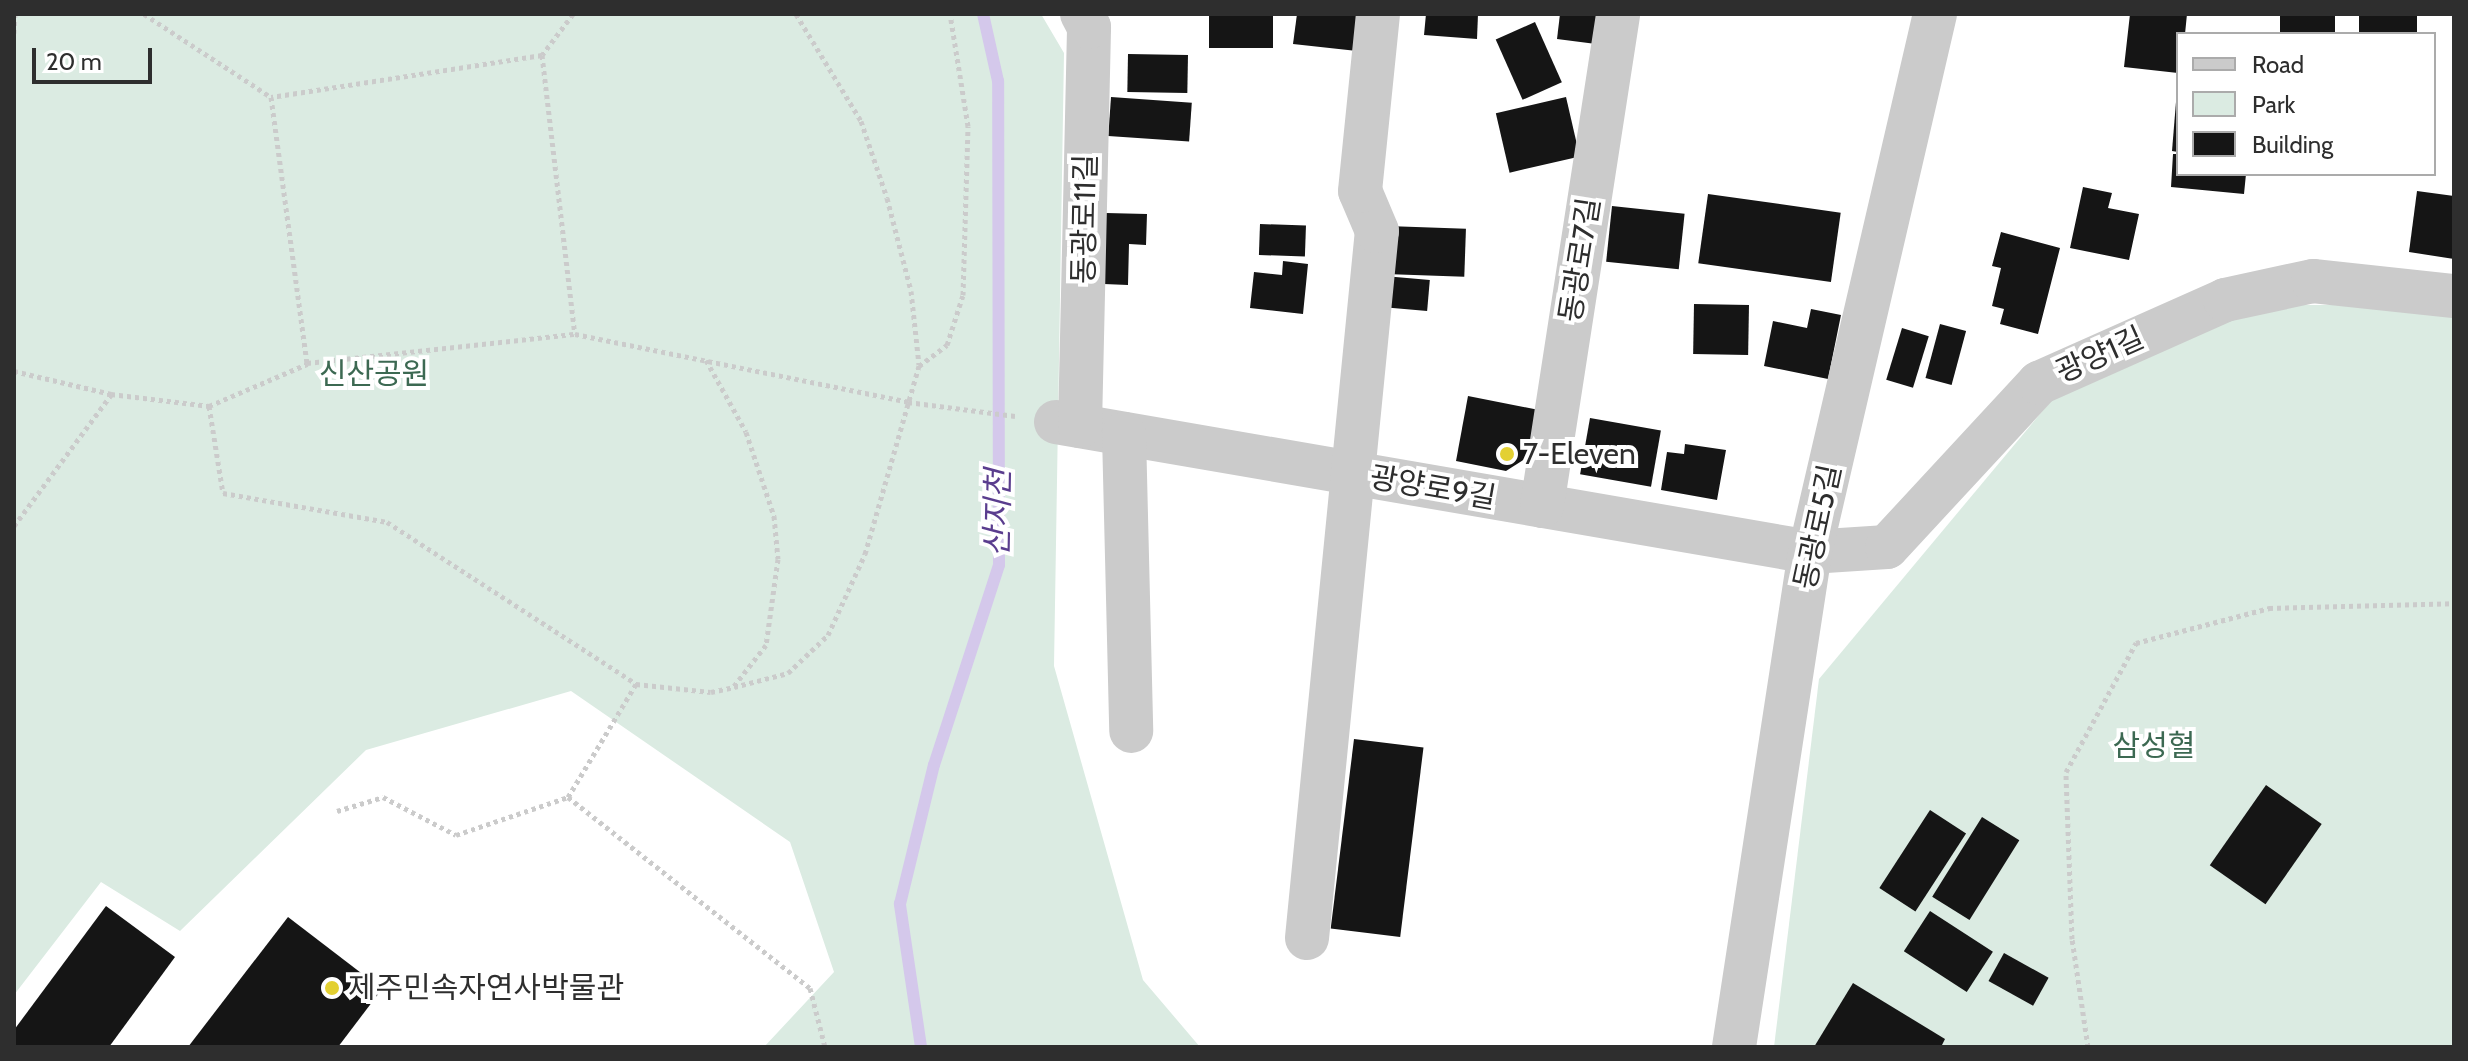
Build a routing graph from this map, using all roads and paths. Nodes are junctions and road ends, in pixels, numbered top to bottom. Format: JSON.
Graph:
{"nodes":[{"id":1,"x":15,"y":14,"type":"edge"},
{"id":2,"x":144,"y":14,"type":"edge"},
{"id":3,"x":573,"y":14,"type":"edge"},
{"id":4,"x":796,"y":14,"type":"edge"},
{"id":5,"x":950,"y":14,"type":"edge"},
{"id":6,"x":1082,"y":14,"type":"edge"},
{"id":7,"x":1378,"y":14,"type":"edge"},
{"id":8,"x":1618,"y":14,"type":"edge"},
{"id":9,"x":1935,"y":14,"type":"edge"},
{"id":10,"x":14,"y":33,"type":"edge"},
{"id":11,"x":542,"y":55,"type":"junction"},
{"id":12,"x":271,"y":97,"type":"junction"},
{"id":13,"x":2454,"y":296,"type":"edge"},
{"id":14,"x":575,"y":334,"type":"junction"},
{"id":15,"x":706,"y":360,"type":"junction"},
{"id":16,"x":307,"y":363,"type":"junction"},
{"id":17,"x":919,"y":366,"type":"junction"},
{"id":18,"x":14,"y":371,"type":"edge"},
{"id":19,"x":111,"y":394,"type":"junction"},
{"id":20,"x":908,"y":402,"type":"junction"},
{"id":21,"x":209,"y":406,"type":"junction"},
{"id":22,"x":1068,"y":424,"type":"junction"},
{"id":23,"x":1124,"y":434,"type":"junction"},
{"id":24,"x":1353,"y":474,"type":"junction"},
{"id":25,"x":1542,"y":506,"type":"junction"},
{"id":26,"x":14,"y":526,"type":"edge"},
{"id":27,"x":1810,"y":552,"type":"junction"},
{"id":28,"x":2454,"y":603,"type":"edge"},
{"id":29,"x":636,"y":684,"type":"junction"},
{"id":30,"x":734,"y":687,"type":"junction"},
{"id":31,"x":1131,"y":731,"type":"dead end"},
{"id":32,"x":568,"y":797,"type":"junction"},
{"id":33,"x":337,"y":811,"type":"dead end"},
{"id":34,"x":1307,"y":938,"type":"dead end"},
{"id":35,"x":825,"y":1047,"type":"edge"},
{"id":36,"x":1734,"y":1047,"type":"edge"},
{"id":37,"x":2088,"y":1047,"type":"edge"}],
"edges":[{"from":1,"to":10,"type":"path"},
{"from":2,"to":12,"type":"path"},
{"from":3,"to":11,"type":"path"},
{"from":4,"to":17,"type":"path"},
{"from":5,"to":17,"type":"path"},
{"from":6,"to":22,"type":"street","name":"동광로11길"},
{"from":7,"to":24,"type":"street"},
{"from":8,"to":25,"type":"street","name":"동광로7길"},
{"from":9,"to":27,"type":"street","name":"동광로5길"},
{"from":11,"to":12,"type":"path"},
{"from":11,"to":14,"type":"path"},
{"from":12,"to":16,"type":"path"},
{"from":13,"to":27,"type":"street","name":"광양1길"},
{"from":14,"to":15,"type":"path"},
{"from":14,"to":16,"type":"path"},
{"from":15,"to":20,"type":"path"},
{"from":15,"to":30,"type":"path"},
{"from":16,"to":21,"type":"path"},
{"from":17,"to":20,"type":"path"},
{"from":18,"to":19,"type":"path"},
{"from":19,"to":21,"type":"path"},
{"from":19,"to":26,"type":"path"},
{"from":20,"to":22,"type":"path"},
{"from":20,"to":30,"type":"path"},
{"from":21,"to":29,"type":"path"},
{"from":22,"to":23,"type":"street","name":"광양로9길"},
{"from":23,"to":24,"type":"street","name":"광양로9길"},
{"from":23,"to":31,"type":"street"},
{"from":24,"to":25,"type":"street","name":"광양로9길"},
{"from":24,"to":34,"type":"street"},
{"from":25,"to":27,"type":"street","name":"광양로9길"},
{"from":27,"to":36,"type":"street","name":"동광로5길"},
{"from":28,"to":37,"type":"path"},
{"from":29,"to":30,"type":"path"},
{"from":29,"to":32,"type":"path"},
{"from":32,"to":33,"type":"path"},
{"from":32,"to":35,"type":"path"}]}
